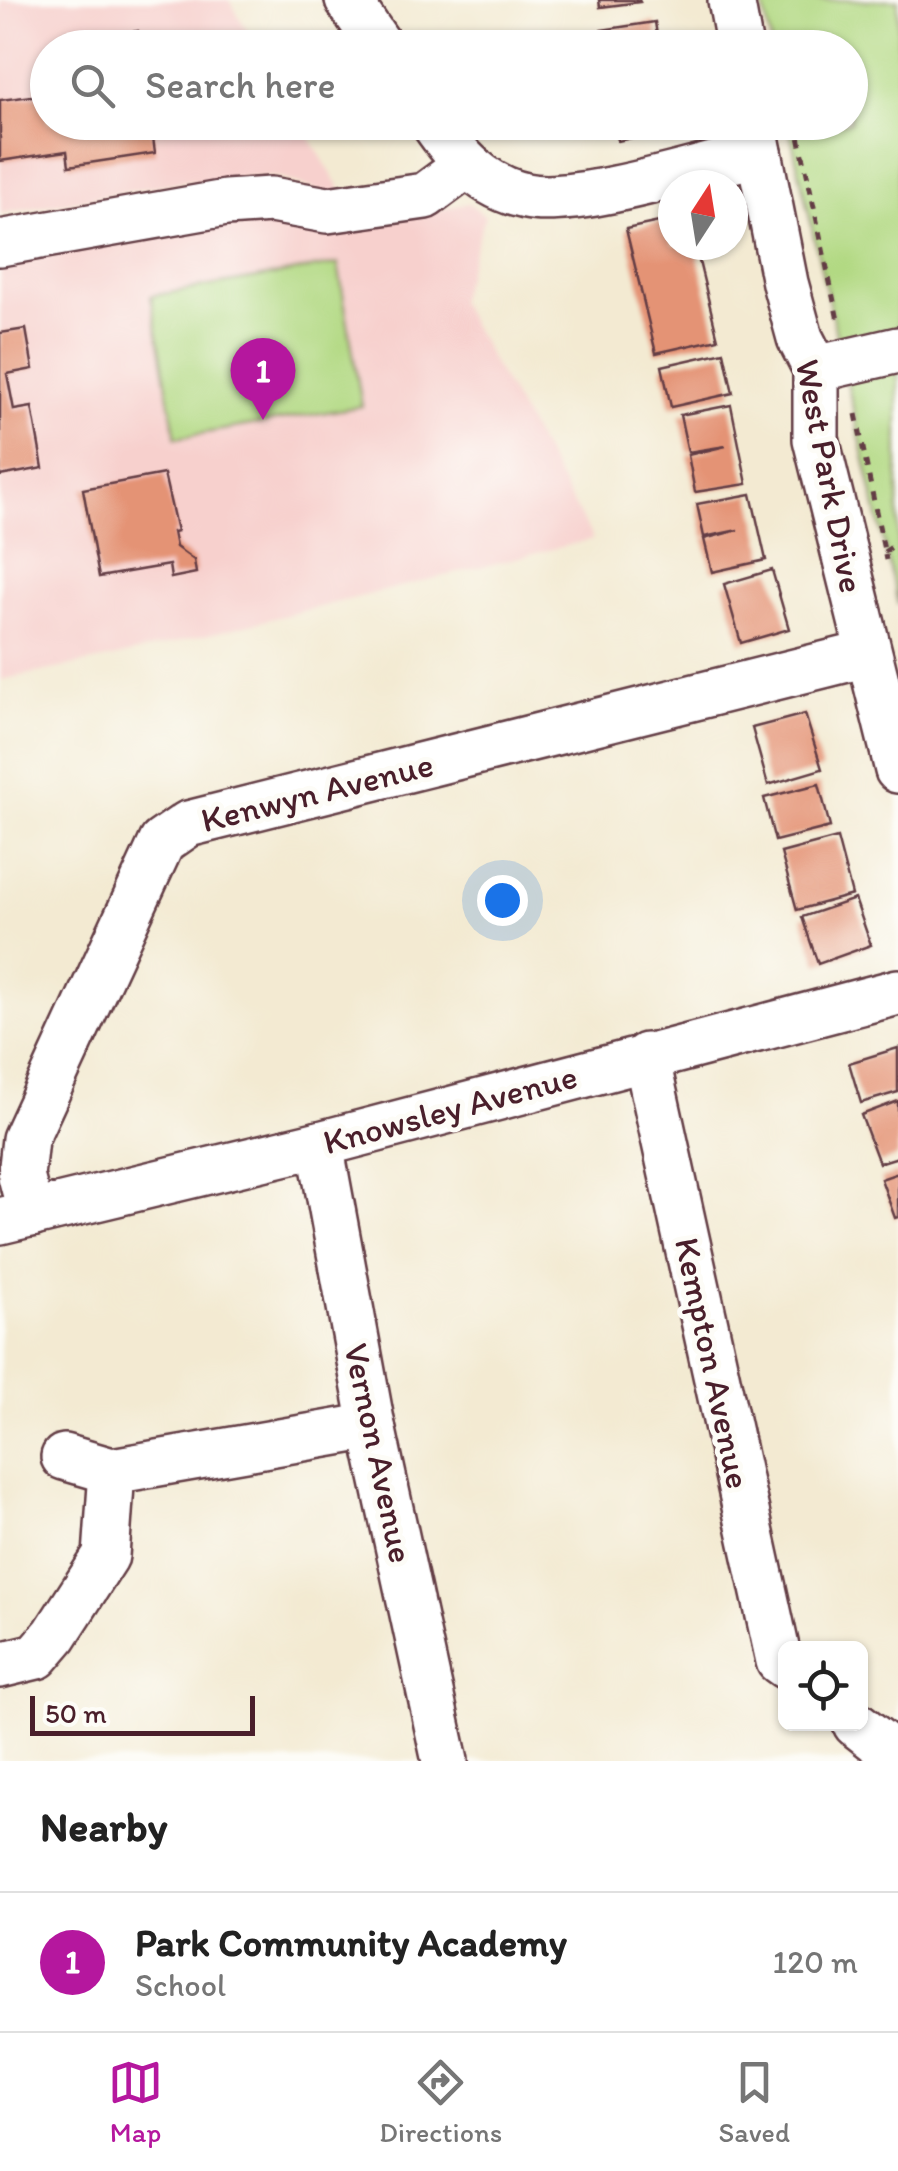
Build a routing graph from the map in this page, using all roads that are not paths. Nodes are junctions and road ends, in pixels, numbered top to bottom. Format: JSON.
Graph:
{"nodes":[{"id":1,"x":348,"y":0,"type":"edge"},
{"id":2,"x":731,"y":0,"type":"edge"},
{"id":3,"x":369,"y":30,"type":"edge"},
{"id":4,"x":737,"y":30,"type":"edge"},
{"id":5,"x":445,"y":140,"type":"edge"},
{"id":6,"x":750,"y":140,"type":"edge"},
{"id":7,"x":756,"y":140,"type":"edge"},
{"id":8,"x":467,"y":166,"type":"junction"},
{"id":9,"x":0,"y":243,"type":"edge"},
{"id":10,"x":898,"y":350,"type":"edge"},
{"id":11,"x":829,"y":353,"type":"junction"},
{"id":12,"x":866,"y":654,"type":"junction"},
{"id":13,"x":898,"y":770,"type":"edge"},
{"id":14,"x":898,"y":992,"type":"edge"},
{"id":15,"x":646,"y":1056,"type":"junction"},
{"id":16,"x":320,"y":1144,"type":"junction"},
{"id":17,"x":16,"y":1217,"type":"edge"},
{"id":18,"x":372,"y":1426,"type":"junction"},
{"id":19,"x":64,"y":1458,"type":"dead end"},
{"id":20,"x":112,"y":1470,"type":"junction"},
{"id":21,"x":778,"y":1656,"type":"edge"},
{"id":22,"x":0,"y":1665,"type":"edge"},
{"id":23,"x":865,"y":1731,"type":"edge"},
{"id":24,"x":898,"y":1757,"type":"edge"},
{"id":25,"x":444,"y":1761,"type":"edge"}],
"edges":[{"from":1,"to":3,"type":"street"},
{"from":2,"to":4,"type":"street"},
{"from":5,"to":8,"type":"street"},
{"from":6,"to":8,"type":"street"},
{"from":7,"to":11,"type":"street","name":"West Park Drive"},
{"from":8,"to":9,"type":"street"},
{"from":10,"to":11,"type":"street"},
{"from":11,"to":12,"type":"street","name":"West Park Drive"},
{"from":12,"to":13,"type":"street","name":"West Park Drive"},
{"from":12,"to":17,"type":"street","name":"Kenwyn Avenue"},
{"from":14,"to":15,"type":"street","name":"Knowsley Avenue"},
{"from":15,"to":16,"type":"street","name":"Knowsley Avenue"},
{"from":15,"to":21,"type":"street","name":"Kempton Avenue"},
{"from":16,"to":17,"type":"street","name":"Knowsley Avenue"},
{"from":16,"to":18,"type":"street","name":"Vernon Avenue"},
{"from":18,"to":20,"type":"street"},
{"from":18,"to":25,"type":"street","name":"Vernon Avenue"},
{"from":19,"to":20,"type":"street"},
{"from":20,"to":22,"type":"street"},
{"from":23,"to":24,"type":"street"}]}
